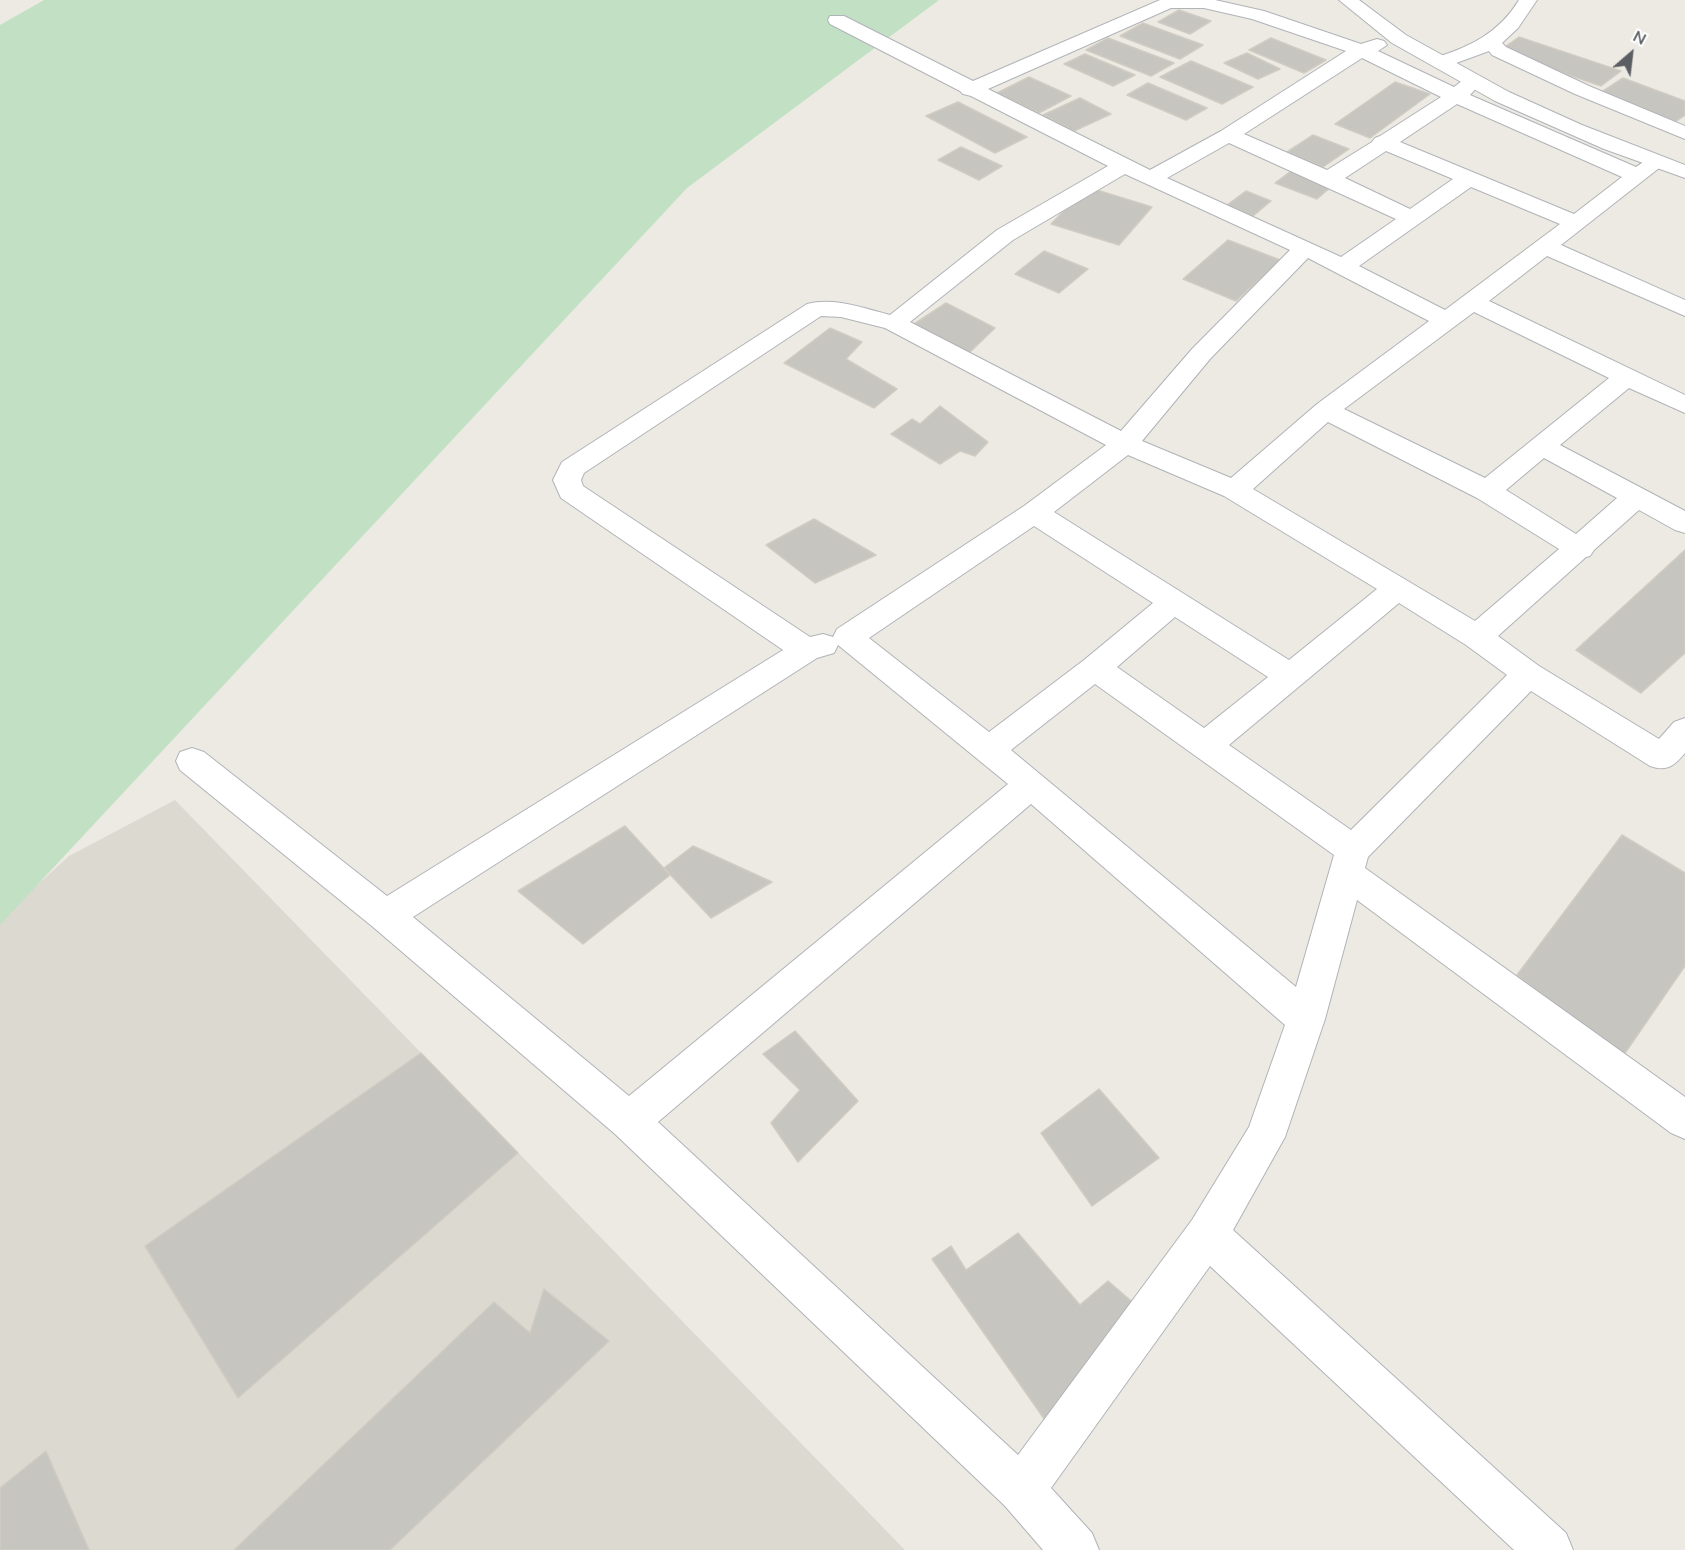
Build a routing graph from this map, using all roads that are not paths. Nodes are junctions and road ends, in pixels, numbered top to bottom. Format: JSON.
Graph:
{"nodes":[{"id":1,"x":1348,"y":0,"type":"edge"},
{"id":2,"x":1528,"y":0,"type":"edge"},
{"id":3,"x":837,"y":20,"type":"dead end"},
{"id":4,"x":1399,"y":38,"type":"junction"},
{"id":5,"x":1492,"y":43,"type":"junction"},
{"id":6,"x":1361,"y":50,"type":"junction"},
{"id":7,"x":1444,"y":52,"type":"junction"},
{"id":8,"x":1468,"y":54,"type":"junction"},
{"id":9,"x":1474,"y":81,"type":"junction"},
{"id":10,"x":970,"y":90,"type":"junction"},
{"id":11,"x":1456,"y":96,"type":"junction"},
{"id":12,"x":1685,"y":133,"type":"edge"},
{"id":13,"x":1228,"y":135,"type":"junction"},
{"id":14,"x":1382,"y":142,"type":"junction"},
{"id":15,"x":1685,"y":149,"type":"edge"},
{"id":16,"x":1657,"y":162,"type":"junction"},
{"id":17,"x":1124,"y":166,"type":"junction"},
{"id":18,"x":1685,"y":172,"type":"edge"},
{"id":19,"x":1638,"y":177,"type":"junction"},
{"id":20,"x":1151,"y":178,"type":"junction"},
{"id":21,"x":1329,"y":179,"type":"junction"},
{"id":22,"x":1468,"y":179,"type":"junction"},
{"id":23,"x":1411,"y":218,"type":"junction"},
{"id":24,"x":1576,"y":224,"type":"junction"},
{"id":25,"x":1545,"y":247,"type":"junction"},
{"id":26,"x":1305,"y":248,"type":"junction"},
{"id":27,"x":1344,"y":266,"type":"junction"},
{"id":28,"x":1472,"y":302,"type":"junction"},
{"id":29,"x":1685,"y":309,"type":"edge"},
{"id":30,"x":1446,"y":320,"type":"junction"},
{"id":31,"x":894,"y":323,"type":"junction"},
{"id":32,"x":1626,"y":376,"type":"junction"},
{"id":33,"x":1685,"y":405,"type":"edge"},
{"id":34,"x":1326,"y":410,"type":"junction"},
{"id":35,"x":1125,"y":444,"type":"junction"},
{"id":36,"x":1542,"y":446,"type":"junction"},
{"id":37,"x":1234,"y":490,"type":"junction"},
{"id":38,"x":1487,"y":491,"type":"junction"},
{"id":39,"x":1637,"y":496,"type":"junction"},
{"id":40,"x":1034,"y":513,"type":"junction"},
{"id":41,"x":1685,"y":522,"type":"edge"},
{"id":42,"x":1580,"y":549,"type":"junction"},
{"id":43,"x":1398,"y":588,"type":"junction"},
{"id":44,"x":1174,"y":602,"type":"junction"},
{"id":45,"x":848,"y":637,"type":"junction"},
{"id":46,"x":1477,"y":637,"type":"junction"},
{"id":47,"x":806,"y":650,"type":"junction"},
{"id":48,"x":1095,"y":668,"type":"junction"},
{"id":49,"x":1528,"y":674,"type":"junction"},
{"id":50,"x":1290,"y":676,"type":"junction"},
{"id":51,"x":1685,"y":731,"type":"edge"},
{"id":52,"x":1205,"y":746,"type":"junction"},
{"id":53,"x":988,"y":750,"type":"junction"},
{"id":54,"x":192,"y":761,"type":"dead end"},
{"id":55,"x":1673,"y":764,"type":"edge"},
{"id":56,"x":1031,"y":784,"type":"junction"},
{"id":57,"x":1350,"y":861,"type":"junction"},
{"id":58,"x":386,"y":916,"type":"junction"},
{"id":59,"x":1306,"y":1019,"type":"junction"},
{"id":60,"x":1685,"y":1120,"type":"edge"},
{"id":61,"x":629,"y":1121,"type":"junction"},
{"id":62,"x":1207,"y":1235,"type":"junction"},
{"id":63,"x":1021,"y":1490,"type":"junction"},
{"id":64,"x":1075,"y":1550,"type":"edge"},
{"id":65,"x":1549,"y":1550,"type":"edge"}],
"edges":[{"from":1,"to":4,"type":"street"},
{"from":2,"to":5,"type":"street"},
{"from":3,"to":10,"type":"street"},
{"from":4,"to":6,"type":"street"},
{"from":4,"to":7,"type":"street"},
{"from":5,"to":8,"type":"street"},
{"from":5,"to":12,"type":"street"},
{"from":6,"to":10,"type":"street"},
{"from":6,"to":11,"type":"street"},
{"from":6,"to":13,"type":"street"},
{"from":7,"to":8,"type":"street"},
{"from":7,"to":9,"type":"street"},
{"from":8,"to":15,"type":"street"},
{"from":9,"to":11,"type":"street"},
{"from":9,"to":16,"type":"street"},
{"from":10,"to":17,"type":"street"},
{"from":11,"to":14,"type":"street"},
{"from":11,"to":19,"type":"street"},
{"from":13,"to":20,"type":"street"},
{"from":13,"to":21,"type":"street"},
{"from":14,"to":21,"type":"street"},
{"from":14,"to":22,"type":"street"},
{"from":16,"to":18,"type":"street"},
{"from":16,"to":19,"type":"street"},
{"from":17,"to":20,"type":"street"},
{"from":17,"to":31,"type":"street"},
{"from":19,"to":24,"type":"street"},
{"from":20,"to":26,"type":"street"},
{"from":21,"to":23,"type":"street"},
{"from":22,"to":23,"type":"street"},
{"from":22,"to":24,"type":"street"},
{"from":23,"to":27,"type":"street"},
{"from":24,"to":25,"type":"street"},
{"from":25,"to":28,"type":"street"},
{"from":25,"to":29,"type":"street"},
{"from":26,"to":27,"type":"street"},
{"from":26,"to":35,"type":"street"},
{"from":27,"to":30,"type":"street"},
{"from":28,"to":30,"type":"street"},
{"from":28,"to":32,"type":"street"},
{"from":30,"to":34,"type":"street"},
{"from":31,"to":35,"type":"street"},
{"from":31,"to":47,"type":"street"},
{"from":32,"to":33,"type":"street"},
{"from":32,"to":36,"type":"street"},
{"from":34,"to":37,"type":"street"},
{"from":34,"to":38,"type":"street"},
{"from":35,"to":37,"type":"street"},
{"from":35,"to":40,"type":"street"},
{"from":36,"to":38,"type":"street"},
{"from":36,"to":39,"type":"street"},
{"from":37,"to":43,"type":"street"},
{"from":38,"to":42,"type":"street"},
{"from":39,"to":41,"type":"street"},
{"from":39,"to":42,"type":"street"},
{"from":40,"to":44,"type":"street"},
{"from":40,"to":45,"type":"street"},
{"from":42,"to":46,"type":"street"},
{"from":43,"to":46,"type":"street"},
{"from":43,"to":50,"type":"street"},
{"from":44,"to":48,"type":"street"},
{"from":44,"to":50,"type":"street"},
{"from":45,"to":47,"type":"street"},
{"from":45,"to":53,"type":"street"},
{"from":46,"to":49,"type":"street"},
{"from":47,"to":58,"type":"street"},
{"from":48,"to":52,"type":"street"},
{"from":48,"to":53,"type":"street"},
{"from":49,"to":55,"type":"street"},
{"from":49,"to":57,"type":"street"},
{"from":50,"to":52,"type":"street"},
{"from":51,"to":55,"type":"street"},
{"from":52,"to":57,"type":"street"},
{"from":53,"to":56,"type":"street"},
{"from":54,"to":58,"type":"street"},
{"from":56,"to":59,"type":"street"},
{"from":56,"to":61,"type":"street"},
{"from":57,"to":59,"type":"street"},
{"from":57,"to":60,"type":"street"},
{"from":58,"to":61,"type":"street"},
{"from":59,"to":62,"type":"street"},
{"from":61,"to":63,"type":"street"},
{"from":62,"to":63,"type":"street"},
{"from":62,"to":65,"type":"street"},
{"from":63,"to":64,"type":"street"}]}
